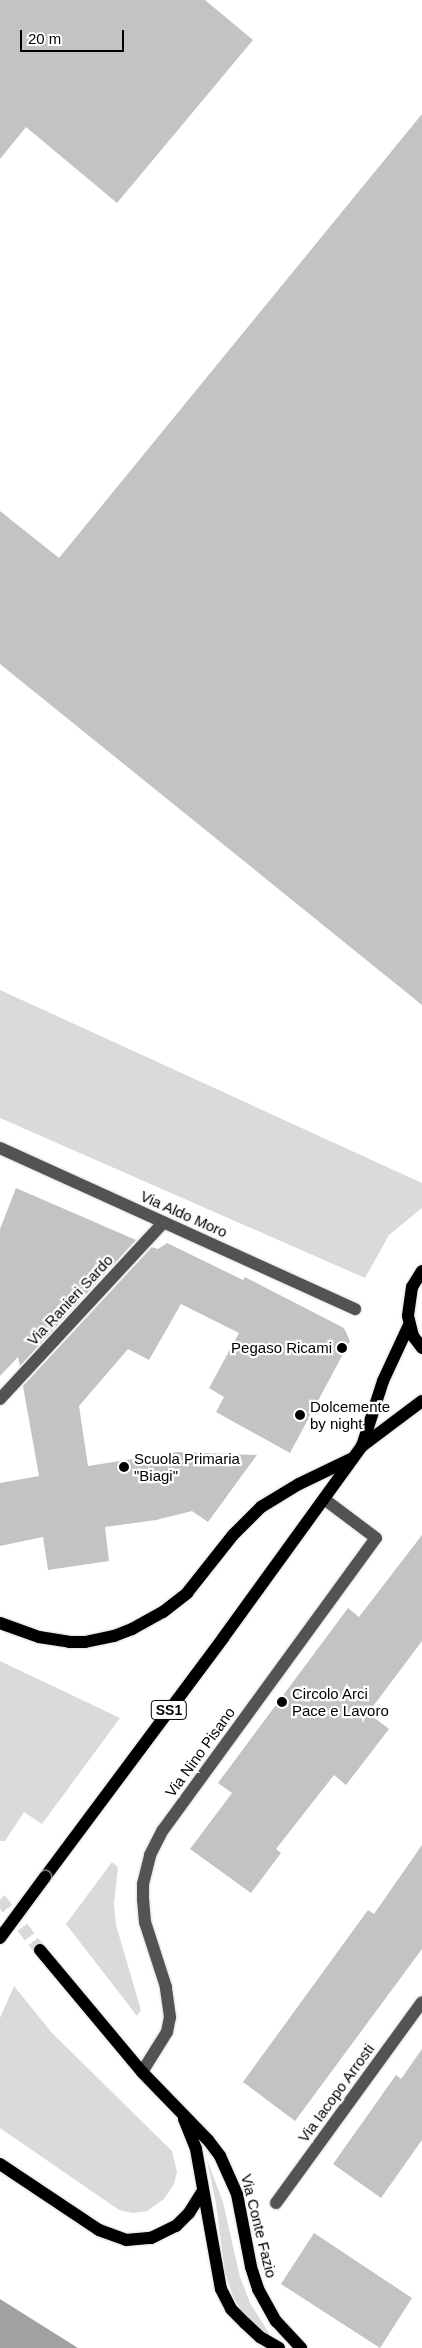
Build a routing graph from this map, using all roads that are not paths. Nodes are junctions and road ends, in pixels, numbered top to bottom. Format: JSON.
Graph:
{"nodes":[{"id":1,"x":0,"y":1148,"type":"edge"},
{"id":2,"x":164,"y":1222,"type":"junction"},
{"id":3,"x":422,"y":1270,"type":"edge"},
{"id":4,"x":355,"y":1309,"type":"dead end"},
{"id":5,"x":409,"y":1325,"type":"junction"},
{"id":6,"x":422,"y":1348,"type":"edge"},
{"id":7,"x":0,"y":1399,"type":"edge"},
{"id":8,"x":422,"y":1401,"type":"edge"},
{"id":9,"x":362,"y":1446,"type":"junction"},
{"id":10,"x":353,"y":1458,"type":"junction"},
{"id":11,"x":324,"y":1499,"type":"junction"},
{"id":12,"x":0,"y":1623,"type":"edge"},
{"id":13,"x":0,"y":1938,"type":"edge"},
{"id":14,"x":40,"y":1950,"type":"tunnel mouth"},
{"id":15,"x":422,"y":2002,"type":"edge"},
{"id":16,"x":142,"y":2072,"type":"junction"},
{"id":17,"x":182,"y":2114,"type":"junction"},
{"id":18,"x":0,"y":2164,"type":"edge"},
{"id":19,"x":203,"y":2190,"type":"junction"},
{"id":20,"x":276,"y":2202,"type":"dead end"},
{"id":21,"x":279,"y":2348,"type":"edge"},
{"id":22,"x":301,"y":2348,"type":"edge"}],
"edges":[{"from":1,"to":2,"type":"street","name":"Via Aldo Moro"},
{"from":2,"to":4,"type":"street","name":"Via Aldo Moro"},
{"from":2,"to":7,"type":"street","name":"Via Ranieri Sardo"},
{"from":3,"to":5,"type":"main road","number":"SS1"},
{"from":5,"to":6,"type":"main road","number":"SS1"},
{"from":5,"to":9,"type":"main road","number":"SS1"},
{"from":8,"to":9,"type":"main road","number":"SS1"},
{"from":9,"to":10,"type":"main road","number":"SS1"},
{"from":10,"to":11,"type":"main road","number":"SS1"},
{"from":10,"to":12,"type":"main road"},
{"from":11,"to":13,"type":"main road","number":"SS1","bridge":true},
{"from":11,"to":16,"type":"street","name":"Via Nino Pisano"},
{"from":14,"to":16,"type":"main road","name":"Via Conte Fazio"},
{"from":15,"to":20,"type":"street","name":"Via Iacopo Arrosti"},
{"from":16,"to":17,"type":"main road","name":"Via Conte Fazio"},
{"from":17,"to":19,"type":"main road","name":"Via Conte Fazio"},
{"from":17,"to":22,"type":"main road","name":"Via Conte Fazio"},
{"from":18,"to":19,"type":"main road"},
{"from":19,"to":21,"type":"main road","name":"Via Conte Fazio"}]}
